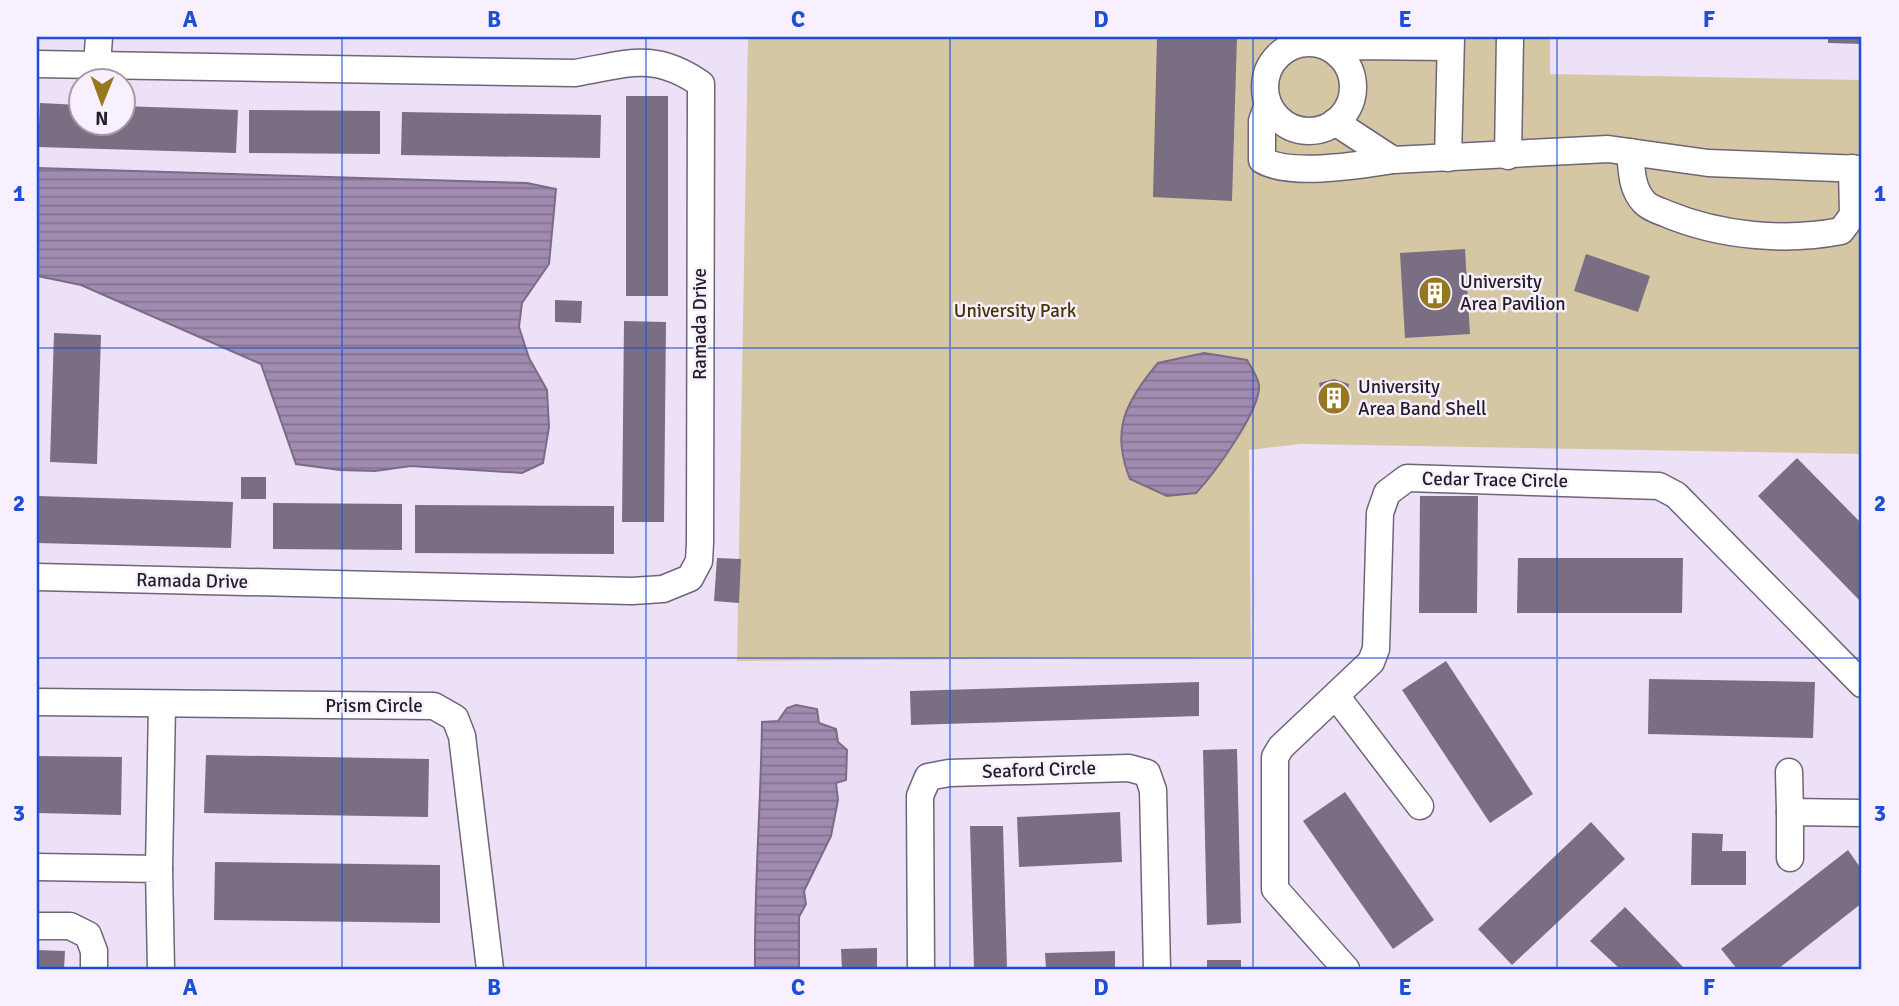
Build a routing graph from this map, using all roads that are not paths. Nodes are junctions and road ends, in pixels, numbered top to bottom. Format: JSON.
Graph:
{"nodes":[{"id":1,"x":99,"y":37,"type":"edge"},
{"id":2,"x":1510,"y":37,"type":"edge"},
{"id":3,"x":1450,"y":42,"type":"edge"},
{"id":4,"x":1339,"y":55,"type":"junction"},
{"id":5,"x":37,"y":64,"type":"edge"},
{"id":6,"x":97,"y":65,"type":"junction"},
{"id":7,"x":1268,"y":104,"type":"junction"},
{"id":8,"x":1335,"y":122,"type":"junction"},
{"id":9,"x":1630,"y":152,"type":"junction"},
{"id":10,"x":1508,"y":156,"type":"junction"},
{"id":11,"x":1448,"y":158,"type":"junction"},
{"id":12,"x":1393,"y":160,"type":"junction"},
{"id":13,"x":1857,"y":169,"type":"edge"},
{"id":14,"x":37,"y":577,"type":"edge"},
{"id":15,"x":1862,"y":684,"type":"edge"},
{"id":16,"x":1335,"y":696,"type":"junction"},
{"id":17,"x":37,"y":702,"type":"edge"},
{"id":18,"x":162,"y":704,"type":"junction"},
{"id":19,"x":1789,"y":772,"type":"dead end"},
{"id":20,"x":1420,"y":806,"type":"dead end"},
{"id":21,"x":1790,"y":812,"type":"junction"},
{"id":22,"x":1862,"y":813,"type":"edge"},
{"id":23,"x":1790,"y":858,"type":"dead end"},
{"id":24,"x":37,"y":867,"type":"edge"},
{"id":25,"x":159,"y":869,"type":"junction"},
{"id":26,"x":37,"y":926,"type":"edge"},
{"id":27,"x":94,"y":969,"type":"edge"},
{"id":28,"x":161,"y":969,"type":"edge"},
{"id":29,"x":489,"y":969,"type":"edge"},
{"id":30,"x":921,"y":969,"type":"edge"},
{"id":31,"x":1157,"y":969,"type":"edge"},
{"id":32,"x":1346,"y":969,"type":"edge"}],
"edges":[{"from":1,"to":6,"type":"street"},
{"from":2,"to":10,"type":"street"},
{"from":3,"to":4,"type":"street"},
{"from":3,"to":11,"type":"street"},
{"from":4,"to":7,"type":"street"},
{"from":4,"to":8,"type":"street"},
{"from":5,"to":6,"type":"street","name":"Ramada Drive"},
{"from":6,"to":14,"type":"street","name":"Ramada Drive"},
{"from":7,"to":8,"type":"street"},
{"from":7,"to":12,"type":"street"},
{"from":8,"to":12,"type":"street"},
{"from":9,"to":10,"type":"street"},
{"from":9,"to":13,"type":"street"},
{"from":9,"to":13,"type":"street"},
{"from":10,"to":11,"type":"street"},
{"from":11,"to":12,"type":"street"},
{"from":15,"to":16,"type":"street","name":"Cedar Trace Circle"},
{"from":16,"to":20,"type":"street"},
{"from":16,"to":32,"type":"street","name":"Cedar Trace Circle"},
{"from":17,"to":18,"type":"street","name":"Prism Circle"},
{"from":18,"to":25,"type":"street"},
{"from":18,"to":29,"type":"street","name":"Prism Circle"},
{"from":19,"to":21,"type":"street"},
{"from":21,"to":22,"type":"street"},
{"from":21,"to":23,"type":"street"},
{"from":24,"to":25,"type":"street"},
{"from":25,"to":28,"type":"street"},
{"from":26,"to":27,"type":"street"},
{"from":30,"to":31,"type":"street","name":"Seaford Circle"}]}
